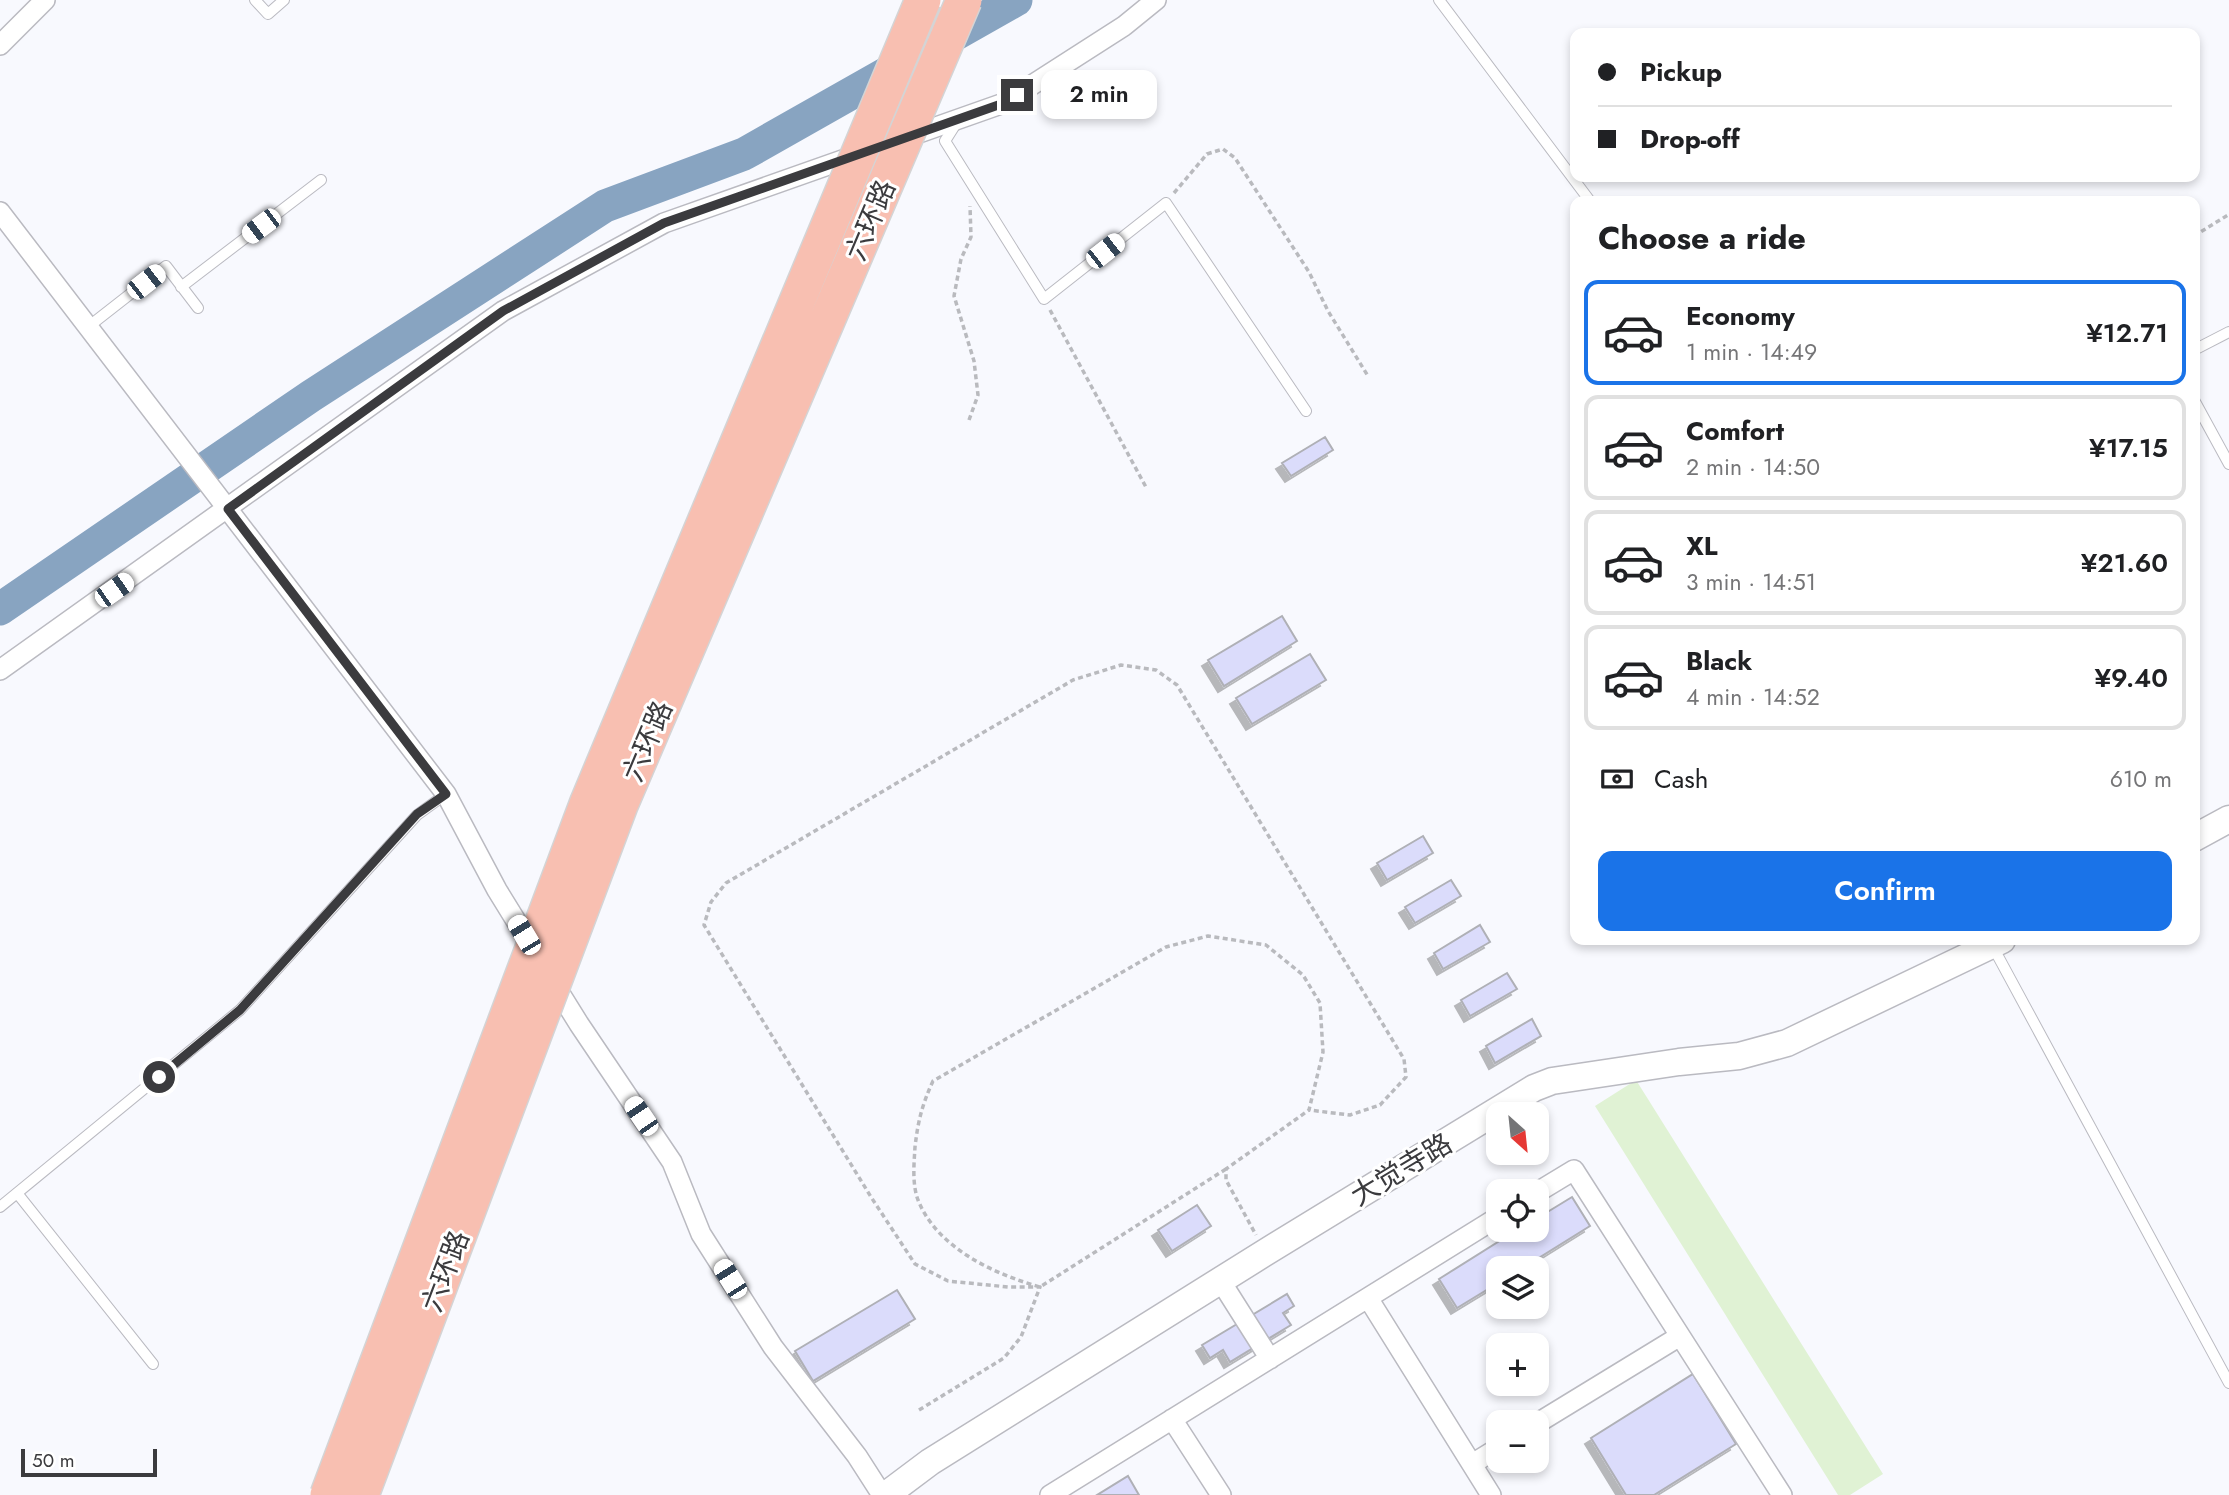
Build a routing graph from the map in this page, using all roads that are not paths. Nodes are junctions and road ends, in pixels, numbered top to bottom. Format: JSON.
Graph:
{"nodes":[{"id":1,"x":45,"y":0,"type":"edge"},
{"id":2,"x":255,"y":0,"type":"edge"},
{"id":3,"x":284,"y":0,"type":"edge"},
{"id":4,"x":923,"y":0,"type":"edge"},
{"id":5,"x":964,"y":0,"type":"edge"},
{"id":6,"x":1156,"y":0,"type":"edge"},
{"id":7,"x":1439,"y":0,"type":"edge"},
{"id":8,"x":0,"y":45,"type":"edge"},
{"id":9,"x":960,"y":119,"type":"junction"},
{"id":10,"x":1570,"y":174,"type":"edge"},
{"id":11,"x":321,"y":180,"type":"dead end"},
{"id":12,"x":1576,"y":182,"type":"edge"},
{"id":13,"x":1586,"y":196,"type":"edge"},
{"id":14,"x":0,"y":212,"type":"edge"},
{"id":15,"x":181,"y":287,"type":"junction"},
{"id":16,"x":198,"y":308,"type":"dead end"},
{"id":17,"x":88,"y":327,"type":"junction"},
{"id":18,"x":2229,"y":332,"type":"edge"},
{"id":19,"x":2200,"y":347,"type":"edge"},
{"id":20,"x":1306,"y":411,"type":"dead end"},
{"id":21,"x":2200,"y":411,"type":"edge"},
{"id":22,"x":2229,"y":464,"type":"edge"},
{"id":23,"x":227,"y":509,"type":"junction"},
{"id":24,"x":0,"y":670,"type":"edge"},
{"id":25,"x":446,"y":794,"type":"junction"},
{"id":26,"x":2229,"y":820,"type":"edge"},
{"id":27,"x":2200,"y":835,"type":"edge"},
{"id":28,"x":1987,"y":945,"type":"edge"},
{"id":29,"x":1997,"y":945,"type":"edge"},
{"id":30,"x":1549,"y":1185,"type":"edge"},
{"id":31,"x":17,"y":1193,"type":"junction"},
{"id":32,"x":0,"y":1207,"type":"edge"},
{"id":33,"x":1486,"y":1224,"type":"edge"},
{"id":34,"x":1220,"y":1280,"type":"junction"},
{"id":35,"x":1368,"y":1298,"type":"junction"},
{"id":36,"x":1680,"y":1336,"type":"junction"},
{"id":37,"x":1270,"y":1359,"type":"junction"},
{"id":38,"x":153,"y":1363,"type":"dead end"},
{"id":39,"x":2229,"y":1383,"type":"edge"},
{"id":40,"x":1549,"y":1416,"type":"edge"},
{"id":41,"x":1172,"y":1419,"type":"junction"},
{"id":42,"x":1486,"y":1455,"type":"edge"},
{"id":43,"x":1472,"y":1464,"type":"junction"},
{"id":44,"x":328,"y":1495,"type":"edge"},
{"id":45,"x":361,"y":1495,"type":"edge"},
{"id":46,"x":884,"y":1495,"type":"edge"},
{"id":47,"x":1050,"y":1495,"type":"edge"},
{"id":48,"x":1221,"y":1495,"type":"edge"},
{"id":49,"x":1491,"y":1495,"type":"edge"},
{"id":50,"x":1782,"y":1495,"type":"edge"}],
"edges":[{"from":1,"to":8,"type":"street"},
{"from":2,"to":3,"type":"lane"},
{"from":4,"to":44,"type":"highway","name":"六环路","bridge":true},
{"from":5,"to":45,"type":"highway","name":"六环路","bridge":true},
{"from":6,"to":9,"type":"street"},
{"from":7,"to":10,"type":"lane"},
{"from":9,"to":20,"type":"lane"},
{"from":9,"to":23,"type":"street"},
{"from":11,"to":15,"type":"lane"},
{"from":12,"to":13,"type":"lane"},
{"from":14,"to":17,"type":"street"},
{"from":15,"to":16,"type":"lane"},
{"from":15,"to":17,"type":"lane"},
{"from":17,"to":23,"type":"street"},
{"from":18,"to":19,"type":"lane"},
{"from":21,"to":22,"type":"lane"},
{"from":23,"to":24,"type":"street"},
{"from":23,"to":25,"type":"street"},
{"from":25,"to":31,"type":"lane"},
{"from":25,"to":46,"type":"street"},
{"from":26,"to":27,"type":"main road"},
{"from":28,"to":34,"type":"main road","name":"大觉寺路"},
{"from":29,"to":39,"type":"lane"},
{"from":30,"to":36,"type":"street"},
{"from":31,"to":32,"type":"lane"},
{"from":31,"to":38,"type":"lane"},
{"from":33,"to":35,"type":"street"},
{"from":34,"to":37,"type":"street"},
{"from":34,"to":46,"type":"main road","name":"大觉寺路"},
{"from":35,"to":37,"type":"street"},
{"from":35,"to":43,"type":"street"},
{"from":36,"to":40,"type":"street"},
{"from":36,"to":50,"type":"street"},
{"from":37,"to":41,"type":"street"},
{"from":41,"to":47,"type":"street"},
{"from":41,"to":48,"type":"street"},
{"from":42,"to":43,"type":"street"},
{"from":43,"to":49,"type":"street"}]}
